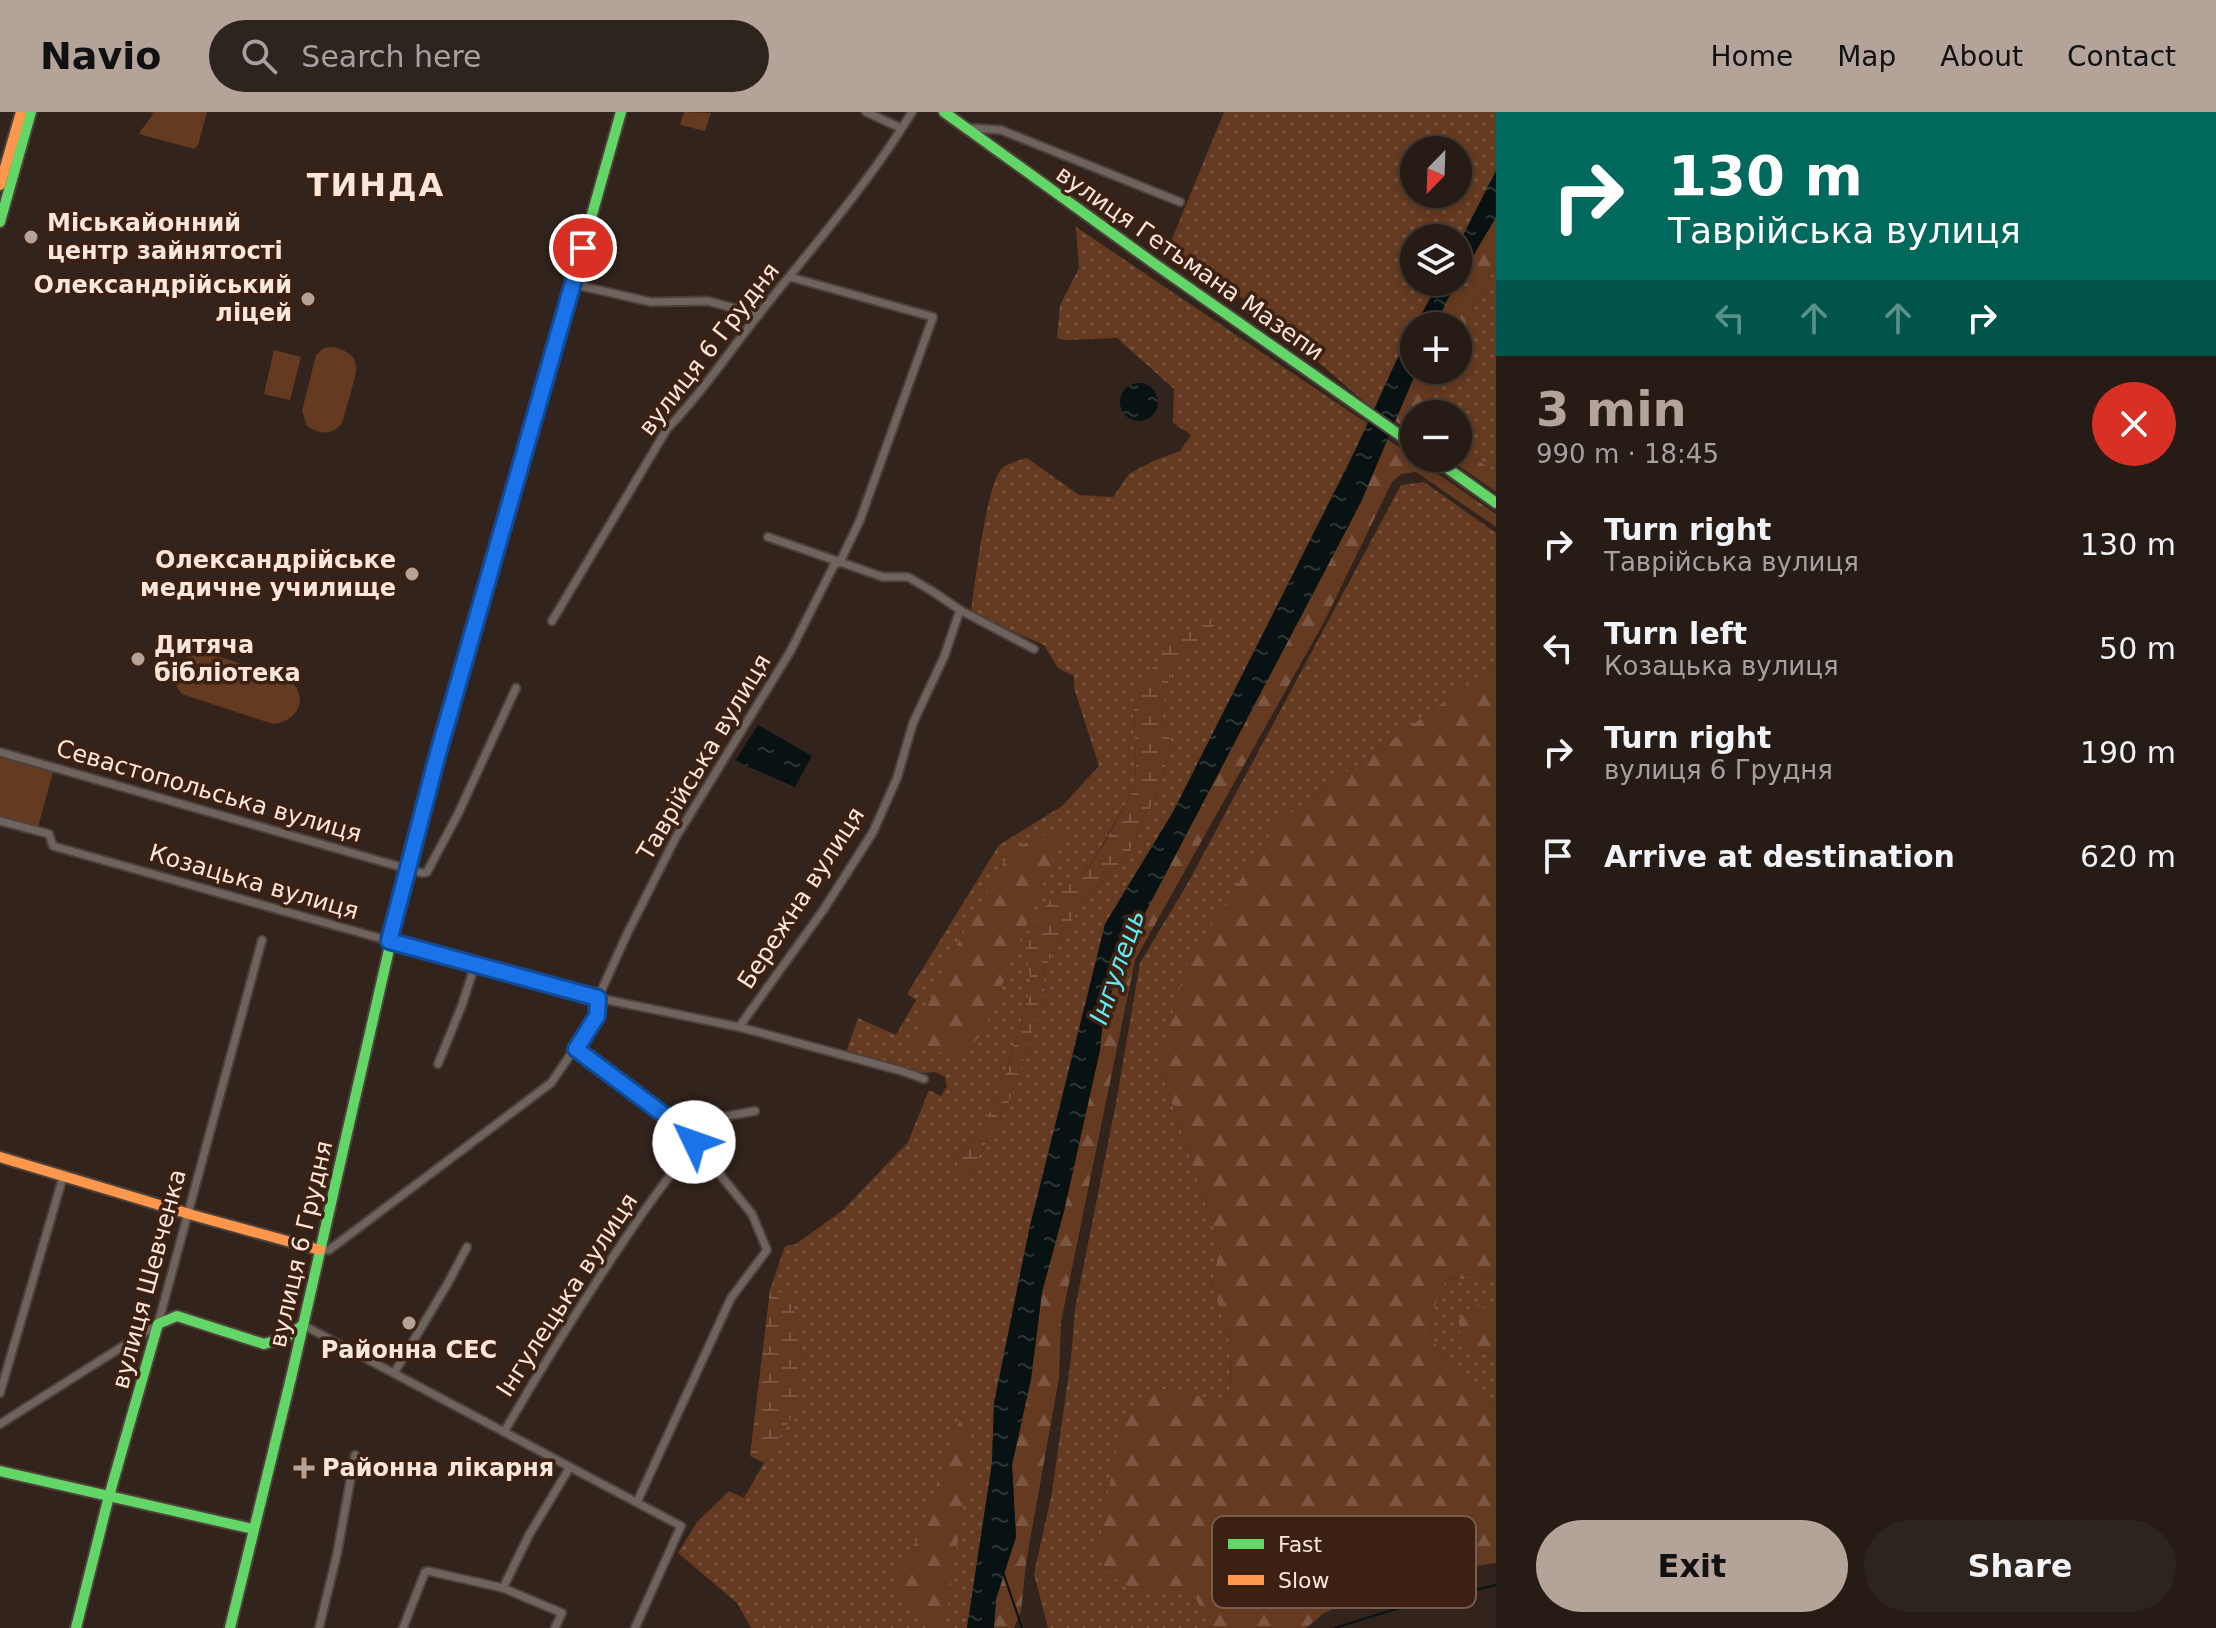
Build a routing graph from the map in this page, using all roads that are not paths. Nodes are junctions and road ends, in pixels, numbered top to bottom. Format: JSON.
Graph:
{"nodes":[{"id":1,"x":21,"y":112,"type":"edge"},
{"id":2,"x":31,"y":112,"type":"edge"},
{"id":3,"x":621,"y":112,"type":"edge"},
{"id":4,"x":866,"y":112,"type":"edge"},
{"id":5,"x":912,"y":112,"type":"edge"},
{"id":6,"x":944,"y":112,"type":"edge"},
{"id":7,"x":901,"y":128,"type":"junction"},
{"id":8,"x":967,"y":128,"type":"junction"},
{"id":9,"x":0,"y":185,"type":"edge"},
{"id":10,"x":1180,"y":202,"type":"dead end"},
{"id":11,"x":0,"y":222,"type":"edge"},
{"id":12,"x":790,"y":277,"type":"junction"},
{"id":13,"x":572,"y":284,"type":"junction"},
{"id":14,"x":759,"y":315,"type":"junction"},
{"id":15,"x":1400,"y":434,"type":"edge"},
{"id":16,"x":1453,"y":472,"type":"edge"},
{"id":17,"x":1496,"y":503,"type":"edge"},
{"id":18,"x":768,"y":537,"type":"dead end"},
{"id":19,"x":840,"y":562,"type":"junction"},
{"id":20,"x":960,"y":610,"type":"junction"},
{"id":21,"x":552,"y":621,"type":"dead end"},
{"id":22,"x":1034,"y":649,"type":"dead end"},
{"id":23,"x":516,"y":688,"type":"dead end"},
{"id":24,"x":0,"y":752,"type":"edge"},
{"id":25,"x":0,"y":821,"type":"edge"},
{"id":26,"x":407,"y":869,"type":"junction"},
{"id":27,"x":262,"y":940,"type":"dead end"},
{"id":28,"x":389,"y":941,"type":"junction"},
{"id":29,"x":475,"y":965,"type":"junction"},
{"id":30,"x":598,"y":998,"type":"junction"},
{"id":31,"x":739,"y":1027,"type":"junction"},
{"id":32,"x":576,"y":1049,"type":"junction"},
{"id":33,"x":438,"y":1064,"type":"dead end"},
{"id":34,"x":924,"y":1079,"type":"dead end"},
{"id":35,"x":755,"y":1111,"type":"dead end"},
{"id":36,"x":694,"y":1142,"type":"junction"},
{"id":37,"x":0,"y":1157,"type":"edge"},
{"id":38,"x":63,"y":1177,"type":"junction"},
{"id":39,"x":188,"y":1213,"type":"junction"},
{"id":40,"x":467,"y":1247,"type":"dead end"},
{"id":41,"x":320,"y":1250,"type":"junction"},
{"id":42,"x":158,"y":1324,"type":"junction"},
{"id":43,"x":303,"y":1325,"type":"junction"},
{"id":44,"x":394,"y":1373,"type":"junction"},
{"id":45,"x":0,"y":1393,"type":"edge"},
{"id":46,"x":0,"y":1424,"type":"edge"},
{"id":47,"x":504,"y":1432,"type":"junction"},
{"id":48,"x":355,"y":1455,"type":"dead end"},
{"id":49,"x":570,"y":1467,"type":"junction"},
{"id":50,"x":0,"y":1471,"type":"edge"},
{"id":51,"x":109,"y":1496,"type":"junction"},
{"id":52,"x":637,"y":1502,"type":"junction"},
{"id":53,"x":253,"y":1529,"type":"junction"},
{"id":54,"x":503,"y":1588,"type":"junction"},
{"id":55,"x":76,"y":1628,"type":"edge"},
{"id":56,"x":230,"y":1628,"type":"edge"},
{"id":57,"x":319,"y":1628,"type":"edge"},
{"id":58,"x":403,"y":1628,"type":"edge"},
{"id":59,"x":555,"y":1628,"type":"edge"},
{"id":60,"x":635,"y":1628,"type":"edge"}],
"edges":[{"from":1,"to":9,"type":"main road"},
{"from":2,"to":11,"type":"main road"},
{"from":3,"to":13,"type":"main road","name":"вулиця 6 Грудня"},
{"from":4,"to":7,"type":"street"},
{"from":5,"to":7,"type":"street","name":"вулиця 6 Грудня"},
{"from":6,"to":8,"type":"main road","name":"вулиця Гетьмана Мазепи"},
{"from":7,"to":12,"type":"street","name":"вулиця 6 Грудня"},
{"from":8,"to":10,"type":"street"},
{"from":8,"to":15,"type":"main road","name":"вулиця Гетьмана Мазепи"},
{"from":12,"to":14,"type":"street","name":"вулиця 6 Грудня"},
{"from":12,"to":19,"type":"street","name":"Таврійська вулиця"},
{"from":13,"to":14,"type":"street"},
{"from":13,"to":26,"type":"main road","name":"вулиця 6 Грудня"},
{"from":14,"to":21,"type":"street","name":"вулиця 6 Грудня"},
{"from":16,"to":17,"type":"main road"},
{"from":18,"to":19,"type":"street"},
{"from":19,"to":20,"type":"street"},
{"from":19,"to":30,"type":"street","name":"Таврійська вулиця"},
{"from":20,"to":22,"type":"street"},
{"from":20,"to":31,"type":"street","name":"Бережна вулиця"},
{"from":23,"to":26,"type":"street"},
{"from":24,"to":26,"type":"street","name":"Севастопольська вулиця"},
{"from":25,"to":28,"type":"street","name":"Козацька вулиця"},
{"from":26,"to":28,"type":"main road","name":"вулиця 6 Грудня"},
{"from":27,"to":39,"type":"street","name":"вулиця Шевченка"},
{"from":28,"to":29,"type":"street","name":"Козацька вулиця"},
{"from":28,"to":41,"type":"main road","name":"вулиця 6 Грудня"},
{"from":29,"to":30,"type":"street","name":"Козацька вулиця"},
{"from":29,"to":33,"type":"street"},
{"from":30,"to":31,"type":"street","name":"Козацька вулиця"},
{"from":30,"to":32,"type":"street","name":"Таврійська вулиця"},
{"from":31,"to":34,"type":"street","name":"Козацька вулиця"},
{"from":32,"to":36,"type":"street"},
{"from":32,"to":41,"type":"street","name":"Таврійська вулиця"},
{"from":35,"to":36,"type":"street","name":"Інгулецька вулиця"},
{"from":36,"to":47,"type":"street","name":"Інгулецька вулиця"},
{"from":36,"to":52,"type":"street"},
{"from":37,"to":38,"type":"main road"},
{"from":38,"to":39,"type":"main road"},
{"from":38,"to":45,"type":"street"},
{"from":39,"to":41,"type":"main road"},
{"from":39,"to":42,"type":"street","name":"вулиця Шевченка"},
{"from":40,"to":44,"type":"street"},
{"from":41,"to":43,"type":"main road","name":"вулиця 6 Грудня"},
{"from":42,"to":43,"type":"main road"},
{"from":42,"to":46,"type":"street"},
{"from":42,"to":51,"type":"main road","name":"вулиця Шевченка"},
{"from":43,"to":44,"type":"street"},
{"from":43,"to":53,"type":"main road","name":"вулиця 6 Грудня"},
{"from":44,"to":47,"type":"street"},
{"from":47,"to":49,"type":"street"},
{"from":48,"to":57,"type":"street"},
{"from":49,"to":52,"type":"street"},
{"from":49,"to":54,"type":"street"},
{"from":50,"to":51,"type":"main road"},
{"from":51,"to":53,"type":"main road"},
{"from":51,"to":55,"type":"main road","name":"вулиця Шевченка"},
{"from":52,"to":60,"type":"street"},
{"from":53,"to":56,"type":"main road","name":"вулиця 6 Грудня"},
{"from":54,"to":58,"type":"street"},
{"from":54,"to":59,"type":"street"}]}
